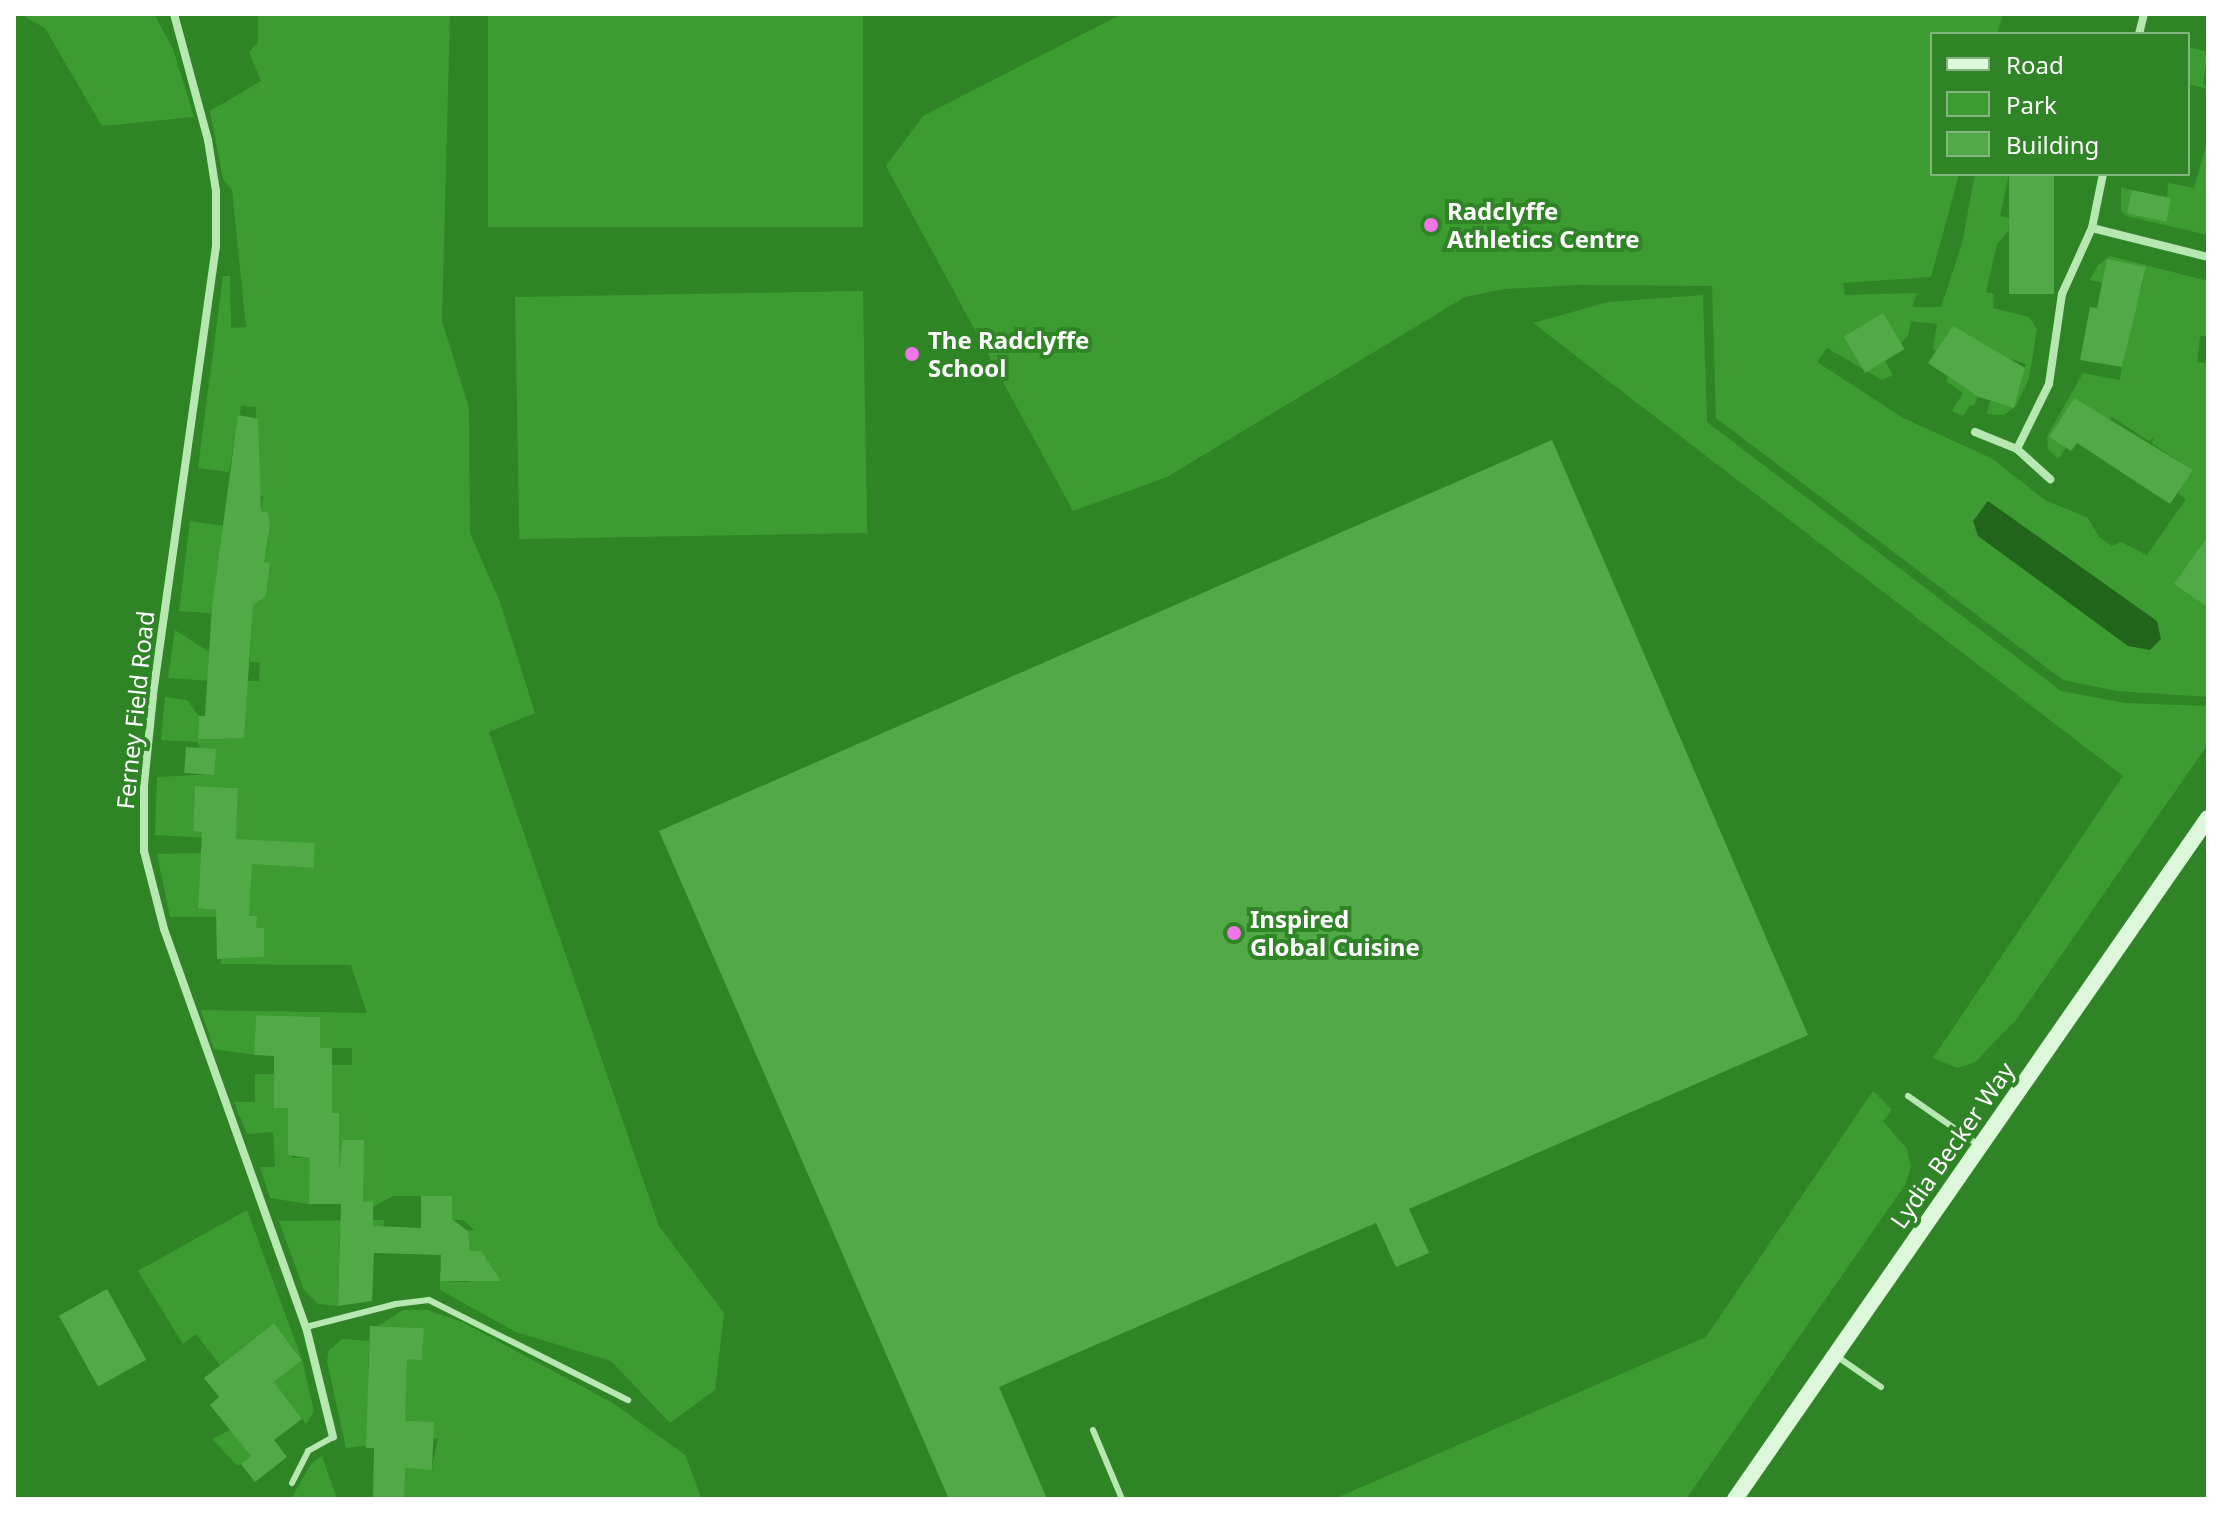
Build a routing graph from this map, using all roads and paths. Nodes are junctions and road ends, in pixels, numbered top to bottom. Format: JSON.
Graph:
{"nodes":[{"id":1,"x":174,"y":14,"type":"edge"},
{"id":2,"x":2103,"y":176,"type":"edge"},
{"id":3,"x":2092,"y":228,"type":"junction"},
{"id":4,"x":2208,"y":257,"type":"edge"},
{"id":5,"x":1975,"y":432,"type":"dead end"},
{"id":6,"x":2017,"y":449,"type":"junction"},
{"id":7,"x":2050,"y":479,"type":"dead end"},
{"id":8,"x":2208,"y":818,"type":"edge"},
{"id":9,"x":1908,"y":1096,"type":"dead end"},
{"id":10,"x":1980,"y":1146,"type":"junction"},
{"id":11,"x":306,"y":1327,"type":"junction"},
{"id":12,"x":1835,"y":1355,"type":"junction"},
{"id":13,"x":1881,"y":1387,"type":"dead end"},
{"id":14,"x":628,"y":1400,"type":"dead end"},
{"id":15,"x":1093,"y":1430,"type":"dead end"},
{"id":16,"x":333,"y":1437,"type":"joint"},
{"id":17,"x":292,"y":1483,"type":"dead end"},
{"id":18,"x":1122,"y":1499,"type":"edge"},
{"id":19,"x":1735,"y":1499,"type":"edge"}],
"edges":[{"from":1,"to":11,"type":"street","name":"Ferney Field Road"},
{"from":2,"to":3,"type":"street"},
{"from":3,"to":4,"type":"street"},
{"from":3,"to":6,"type":"street"},
{"from":5,"to":6,"type":"street"},
{"from":6,"to":7,"type":"street"},
{"from":8,"to":10,"type":"street","name":"Lydia Becker Way"},
{"from":9,"to":10,"type":"lane"},
{"from":10,"to":12,"type":"street","name":"Lydia Becker Way"},
{"from":11,"to":14,"type":"lane"},
{"from":11,"to":16,"type":"street","name":"Ferney Field Road"},
{"from":12,"to":13,"type":"lane"},
{"from":12,"to":19,"type":"street","name":"Lydia Becker Way"},
{"from":15,"to":18,"type":"lane"},
{"from":16,"to":17,"type":"lane"}]}
